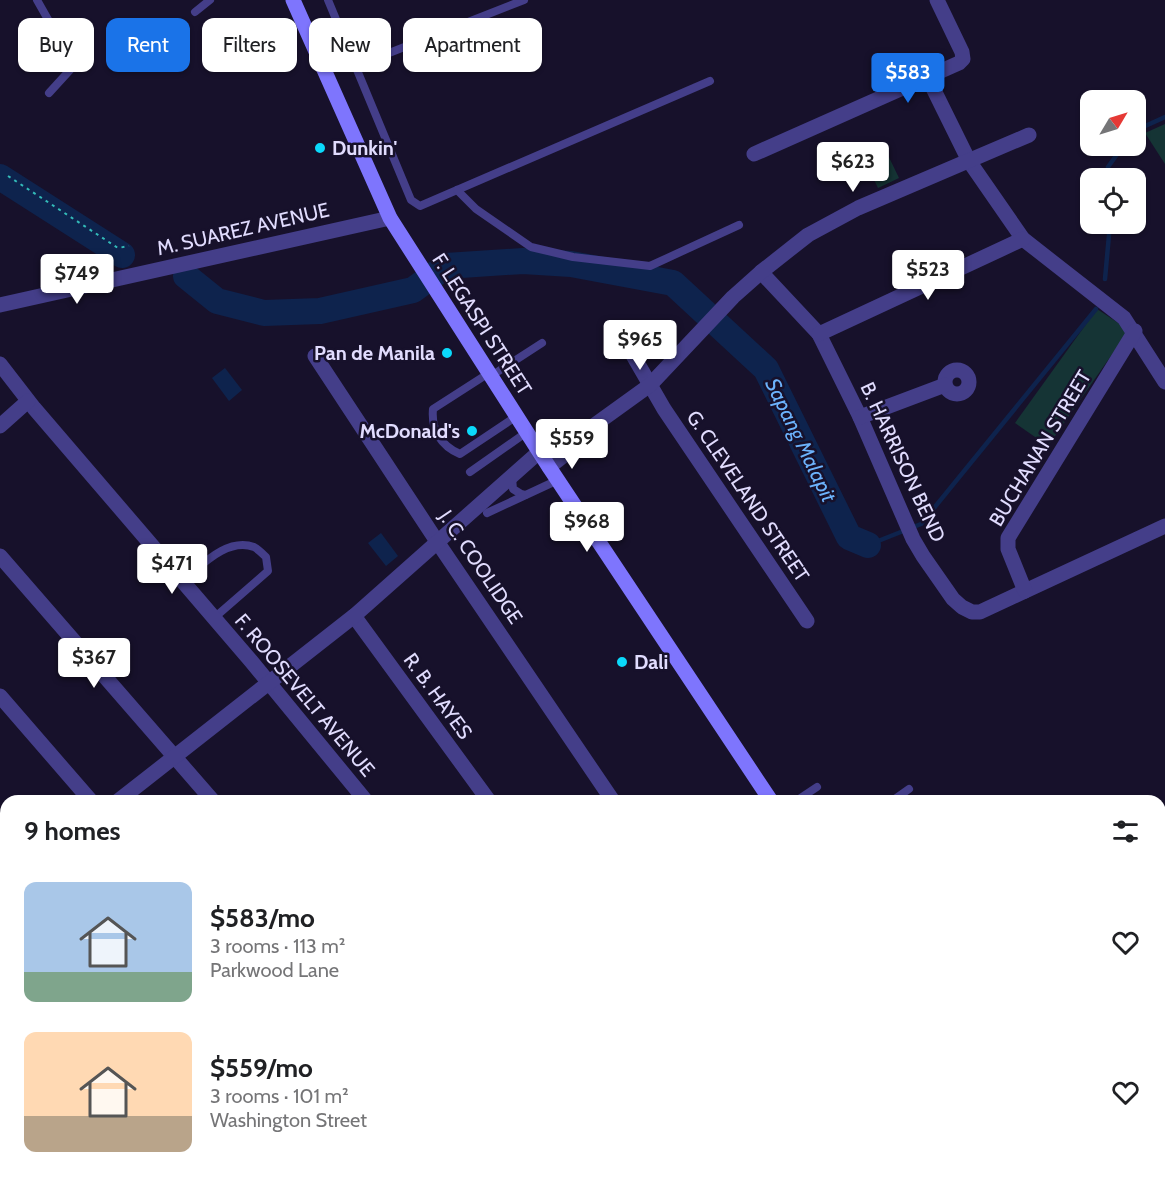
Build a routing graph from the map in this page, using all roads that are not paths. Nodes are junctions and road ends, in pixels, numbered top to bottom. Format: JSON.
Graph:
{"nodes":[{"id":1,"x":37,"y":0,"type":"edge"},
{"id":2,"x":210,"y":0,"type":"edge"},
{"id":3,"x":293,"y":0,"type":"edge"},
{"id":4,"x":328,"y":0,"type":"edge"},
{"id":5,"x":524,"y":0,"type":"edge"},
{"id":6,"x":937,"y":0,"type":"edge"},
{"id":7,"x":195,"y":12,"type":"dead end"},
{"id":8,"x":336,"y":18,"type":"edge"},
{"id":9,"x":391,"y":52,"type":"edge"},
{"id":10,"x":358,"y":72,"type":"edge"},
{"id":11,"x":928,"y":78,"type":"junction"},
{"id":12,"x":710,"y":81,"type":"dead end"},
{"id":13,"x":49,"y":93,"type":"dead end"},
{"id":14,"x":1029,"y":135,"type":"dead end"},
{"id":15,"x":754,"y":153,"type":"dead end"},
{"id":16,"x":969,"y":160,"type":"junction"},
{"id":17,"x":457,"y":190,"type":"junction"},
{"id":18,"x":390,"y":218,"type":"junction"},
{"id":19,"x":739,"y":225,"type":"dead end"},
{"id":20,"x":1023,"y":239,"type":"junction"},
{"id":21,"x":760,"y":272,"type":"junction"},
{"id":22,"x":0,"y":305,"type":"edge"},
{"id":23,"x":619,"y":331,"type":"dead end"},
{"id":24,"x":1135,"y":332,"type":"junction"},
{"id":25,"x":819,"y":334,"type":"junction"},
{"id":26,"x":542,"y":343,"type":"dead end"},
{"id":27,"x":315,"y":356,"type":"dead end"},
{"id":28,"x":1,"y":367,"type":"edge"},
{"id":29,"x":490,"y":375,"type":"junction"},
{"id":30,"x":1165,"y":382,"type":"edge"},
{"id":31,"x":650,"y":385,"type":"junction"},
{"id":32,"x":945,"y":385,"type":"dead end"},
{"id":33,"x":28,"y":401,"type":"junction"},
{"id":34,"x":517,"y":416,"type":"junction"},
{"id":35,"x":860,"y":417,"type":"junction"},
{"id":36,"x":0,"y":426,"type":"edge"},
{"id":37,"x":589,"y":429,"type":"junction"},
{"id":38,"x":527,"y":432,"type":"junction"},
{"id":39,"x":539,"y":452,"type":"junction"},
{"id":40,"x":549,"y":467,"type":"junction"},
{"id":41,"x":470,"y":472,"type":"dead end"},
{"id":42,"x":513,"y":476,"type":"junction"},
{"id":43,"x":558,"y":480,"type":"junction"},
{"id":44,"x":525,"y":495,"type":"junction"},
{"id":45,"x":487,"y":513,"type":"joint"},
{"id":46,"x":465,"y":520,"type":"junction"},
{"id":47,"x":1165,"y":526,"type":"edge"},
{"id":48,"x":438,"y":543,"type":"junction"},
{"id":49,"x":0,"y":556,"type":"edge"},
{"id":50,"x":182,"y":581,"type":"junction"},
{"id":51,"x":1025,"y":591,"type":"junction"},
{"id":52,"x":354,"y":616,"type":"junction"},
{"id":53,"x":214,"y":618,"type":"junction"},
{"id":54,"x":807,"y":621,"type":"dead end"},
{"id":55,"x":268,"y":681,"type":"junction"},
{"id":56,"x":0,"y":696,"type":"edge"},
{"id":57,"x":175,"y":757,"type":"junction"},
{"id":58,"x":818,"y":787,"type":"dead end"},
{"id":59,"x":909,"y":789,"type":"dead end"},
{"id":60,"x":86,"y":795,"type":"edge"},
{"id":61,"x":126,"y":795,"type":"edge"},
{"id":62,"x":208,"y":795,"type":"edge"},
{"id":63,"x":361,"y":795,"type":"edge"},
{"id":64,"x":485,"y":795,"type":"edge"},
{"id":65,"x":610,"y":795,"type":"edge"},
{"id":66,"x":767,"y":795,"type":"edge"},
{"id":67,"x":805,"y":795,"type":"edge"},
{"id":68,"x":900,"y":795,"type":"edge"}],
"edges":[{"from":1,"to":13,"type":"lane"},
{"from":2,"to":7,"type":"lane"},
{"from":3,"to":18,"type":"main road","name":"F. LEGASPI STREET"},
{"from":4,"to":8,"type":"lane"},
{"from":5,"to":9,"type":"lane"},
{"from":6,"to":11,"type":"street"},
{"from":10,"to":17,"type":"lane"},
{"from":11,"to":15,"type":"street"},
{"from":11,"to":16,"type":"street"},
{"from":12,"to":17,"type":"lane"},
{"from":14,"to":16,"type":"street"},
{"from":16,"to":20,"type":"street"},
{"from":16,"to":21,"type":"street"},
{"from":17,"to":19,"type":"lane"},
{"from":18,"to":22,"type":"street","name":"M. SUAREZ AVENUE"},
{"from":18,"to":29,"type":"main road","name":"F. LEGASPI STREET"},
{"from":20,"to":24,"type":"street"},
{"from":20,"to":25,"type":"street"},
{"from":21,"to":25,"type":"street","name":"B. HARRISON BEND"},
{"from":21,"to":31,"type":"street"},
{"from":23,"to":31,"type":"street","name":"G. CLEVELAND STREET"},
{"from":24,"to":30,"type":"street"},
{"from":24,"to":51,"type":"street","name":"BUCHANAN STREET"},
{"from":25,"to":35,"type":"street","name":"B. HARRISON BEND"},
{"from":26,"to":29,"type":"lane"},
{"from":27,"to":48,"type":"street","name":"J. C. COOLIDGE"},
{"from":28,"to":33,"type":"street","name":"F. ROOSEVELT AVENUE"},
{"from":29,"to":34,"type":"main road","name":"F. LEGASPI STREET"},
{"from":29,"to":34,"type":"lane"},
{"from":31,"to":37,"type":"street"},
{"from":31,"to":54,"type":"street","name":"G. CLEVELAND STREET"},
{"from":32,"to":35,"type":"street"},
{"from":33,"to":36,"type":"street"},
{"from":33,"to":50,"type":"street","name":"F. ROOSEVELT AVENUE"},
{"from":34,"to":38,"type":"main road","name":"F. LEGASPI STREET"},
{"from":35,"to":51,"type":"street","name":"B. HARRISON BEND"},
{"from":37,"to":39,"type":"street"},
{"from":37,"to":40,"type":"street"},
{"from":38,"to":39,"type":"main road","name":"F. LEGASPI STREET"},
{"from":38,"to":41,"type":"lane"},
{"from":39,"to":40,"type":"main road","name":"F. LEGASPI STREET"},
{"from":39,"to":42,"type":"street"},
{"from":40,"to":43,"type":"main road","name":"F. LEGASPI STREET"},
{"from":42,"to":44,"type":"lane"},
{"from":42,"to":46,"type":"street"},
{"from":43,"to":44,"type":"lane"},
{"from":43,"to":66,"type":"main road","name":"F. LEGASPI STREET"},
{"from":44,"to":45,"type":"lane"},
{"from":45,"to":46,"type":"street"},
{"from":46,"to":48,"type":"street"},
{"from":47,"to":51,"type":"street","name":"B. HARRISON BEND"},
{"from":48,"to":52,"type":"street"},
{"from":48,"to":65,"type":"street","name":"J. C. COOLIDGE"},
{"from":49,"to":57,"type":"street"},
{"from":50,"to":53,"type":"street","name":"F. ROOSEVELT AVENUE"},
{"from":50,"to":53,"type":"lane"},
{"from":52,"to":55,"type":"street"},
{"from":52,"to":64,"type":"street","name":"R. B. HAYES"},
{"from":53,"to":55,"type":"street","name":"F. ROOSEVELT AVENUE"},
{"from":55,"to":57,"type":"street"},
{"from":55,"to":63,"type":"street","name":"F. ROOSEVELT AVENUE"},
{"from":56,"to":60,"type":"street"},
{"from":57,"to":61,"type":"street"},
{"from":57,"to":62,"type":"street"},
{"from":58,"to":67,"type":"lane"},
{"from":59,"to":68,"type":"lane"}]}
